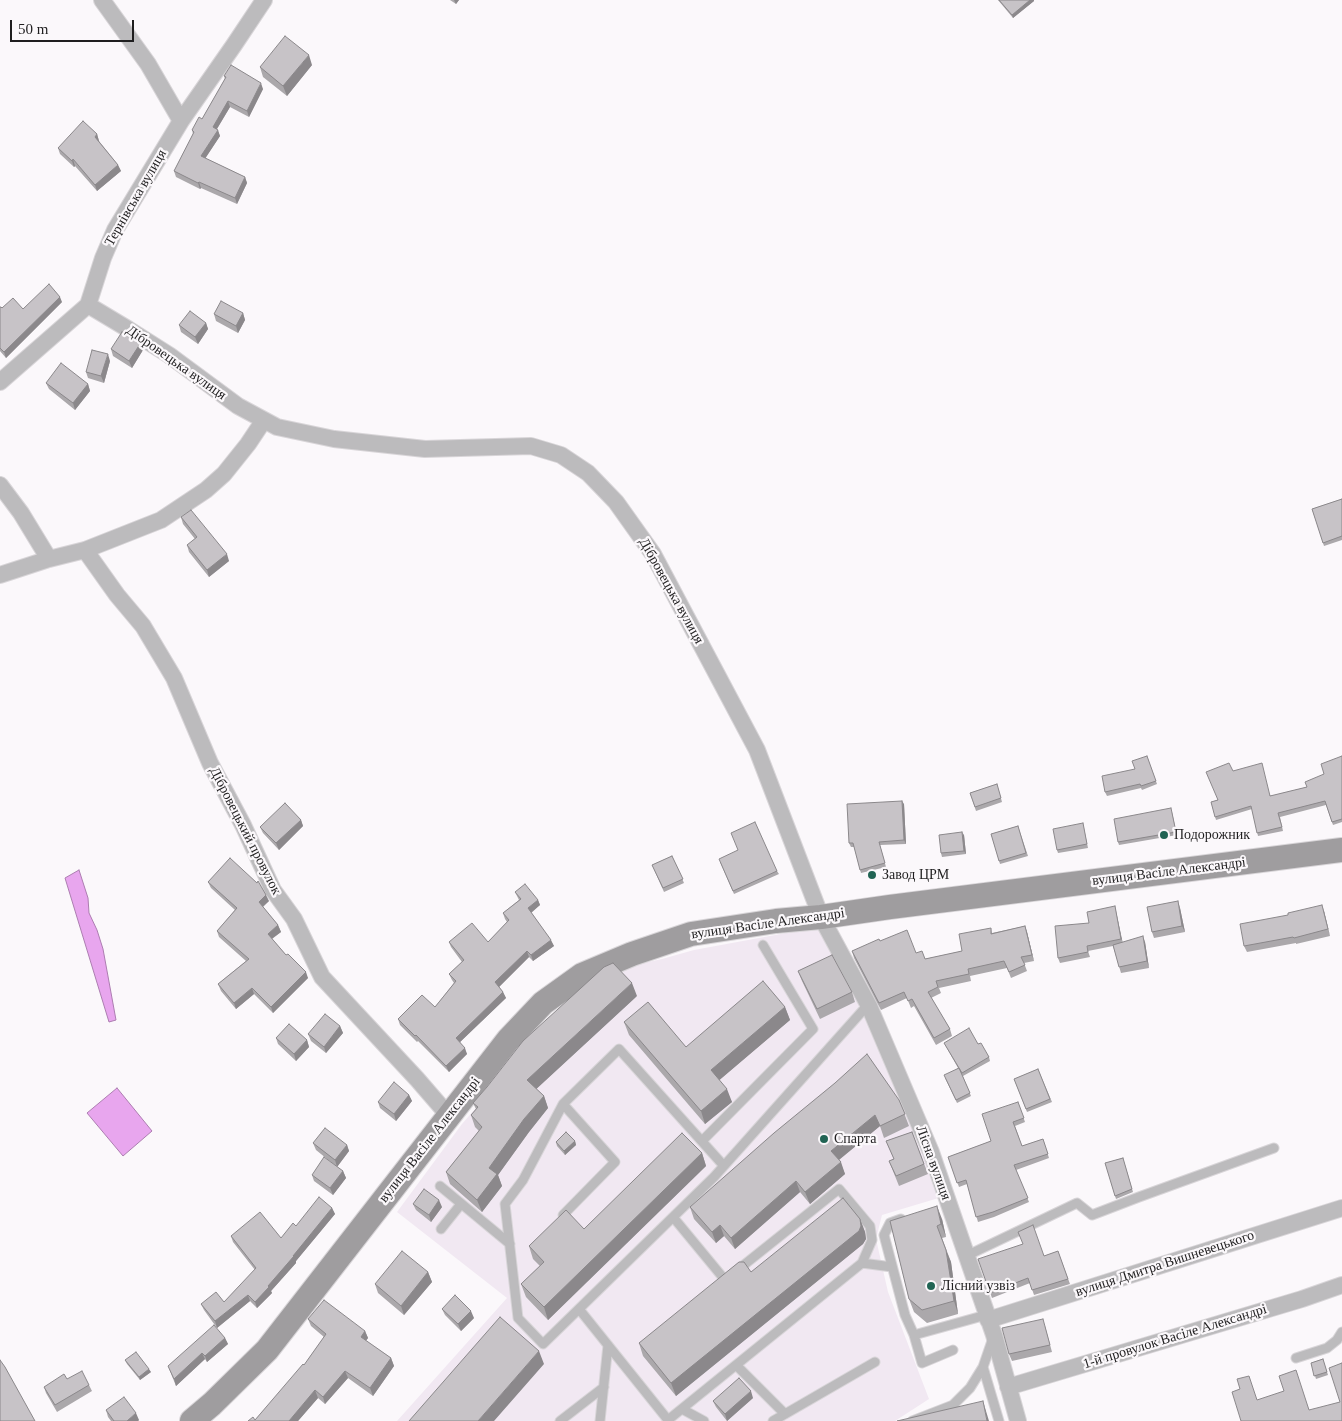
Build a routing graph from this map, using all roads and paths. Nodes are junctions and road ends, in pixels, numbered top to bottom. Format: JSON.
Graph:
{"nodes":[{"id":1,"x":102,"y":0,"type":"edge"},
{"id":2,"x":264,"y":0,"type":"edge"},
{"id":3,"x":181,"y":122,"type":"junction"},
{"id":4,"x":88,"y":305,"type":"junction"},
{"id":5,"x":0,"y":382,"type":"edge"},
{"id":6,"x":264,"y":420,"type":"junction"},
{"id":7,"x":0,"y":485,"type":"edge"},
{"id":8,"x":85,"y":550,"type":"junction"},
{"id":9,"x":49,"y":559,"type":"junction"},
{"id":10,"x":0,"y":575,"type":"edge"},
{"id":11,"x":1342,"y":850,"type":"edge"},
{"id":12,"x":821,"y":916,"type":"junction"},
{"id":13,"x":763,"y":945,"type":"dead end"},
{"id":14,"x":869,"y":1006,"type":"junction"},
{"id":15,"x":562,"y":1104,"type":"junction"},
{"id":16,"x":450,"y":1116,"type":"junction"},
{"id":17,"x":702,"y":1141,"type":"junction"},
{"id":18,"x":1274,"y":1148,"type":"dead end"},
{"id":19,"x":724,"y":1166,"type":"junction"},
{"id":20,"x":440,"y":1186,"type":"dead end"},
{"id":21,"x":461,"y":1204,"type":"junction"},
{"id":22,"x":1342,"y":1208,"type":"edge"},
{"id":23,"x":563,"y":1215,"type":"edge"},
{"id":24,"x":673,"y":1217,"type":"junction"},
{"id":25,"x":907,"y":1218,"type":"edge"},
{"id":26,"x":441,"y":1229,"type":"dead end"},
{"id":27,"x":510,"y":1244,"type":"junction"},
{"id":28,"x":966,"y":1256,"type":"junction"},
{"id":29,"x":862,"y":1263,"type":"junction"},
{"id":30,"x":892,"y":1267,"type":"junction"},
{"id":31,"x":1341,"y":1288,"type":"edge"},
{"id":32,"x":579,"y":1309,"type":"junction"},
{"id":33,"x":987,"y":1317,"type":"junction"},
{"id":34,"x":1342,"y":1332,"type":"edge"},
{"id":35,"x":914,"y":1335,"type":"junction"},
{"id":36,"x":994,"y":1335,"type":"junction"},
{"id":37,"x":608,"y":1345,"type":"junction"},
{"id":38,"x":953,"y":1350,"type":"dead end"},
{"id":39,"x":1296,"y":1358,"type":"dead end"},
{"id":40,"x":875,"y":1362,"type":"dead end"},
{"id":41,"x":736,"y":1366,"type":"junction"},
{"id":42,"x":983,"y":1368,"type":"junction"},
{"id":43,"x":604,"y":1387,"type":"junction"},
{"id":44,"x":1008,"y":1387,"type":"junction"},
{"id":45,"x":682,"y":1409,"type":"junction"},
{"id":46,"x":785,"y":1414,"type":"junction"},
{"id":47,"x":192,"y":1421,"type":"edge"},
{"id":48,"x":560,"y":1421,"type":"edge"},
{"id":49,"x":600,"y":1421,"type":"edge"},
{"id":50,"x":668,"y":1421,"type":"edge"},
{"id":51,"x":704,"y":1421,"type":"edge"},
{"id":52,"x":773,"y":1421,"type":"edge"},
{"id":53,"x":912,"y":1421,"type":"edge"},
{"id":54,"x":999,"y":1421,"type":"edge"},
{"id":55,"x":1018,"y":1421,"type":"edge"}],
"edges":[{"from":1,"to":3,"type":"street"},
{"from":2,"to":3,"type":"street","name":"Тернівська вулиця"},
{"from":3,"to":4,"type":"street","name":"Тернівська вулиця"},
{"from":4,"to":5,"type":"street"},
{"from":4,"to":6,"type":"street","name":"Дібровецька вулиця"},
{"from":6,"to":8,"type":"street"},
{"from":6,"to":12,"type":"street","name":"Дібровецька вулиця"},
{"from":7,"to":9,"type":"street"},
{"from":8,"to":9,"type":"street"},
{"from":8,"to":16,"type":"street","name":"Дібровецький провулок"},
{"from":9,"to":10,"type":"street"},
{"from":11,"to":12,"type":"main road","name":"вулиця Васіле Александрі"},
{"from":12,"to":14,"type":"street","name":"Лісна вулиця"},
{"from":12,"to":16,"type":"main road","name":"вулиця Васіле Александрі"},
{"from":13,"to":17,"type":"lane"},
{"from":14,"to":19,"type":"lane"},
{"from":14,"to":28,"type":"street","name":"Лісна вулиця"},
{"from":15,"to":17,"type":"lane"},
{"from":15,"to":23,"type":"lane"},
{"from":15,"to":27,"type":"lane"},
{"from":16,"to":47,"type":"main road","name":"вулиця Васіле Александрі"},
{"from":17,"to":19,"type":"lane"},
{"from":18,"to":28,"type":"lane"},
{"from":19,"to":24,"type":"lane"},
{"from":20,"to":21,"type":"lane"},
{"from":21,"to":26,"type":"lane"},
{"from":21,"to":27,"type":"lane"},
{"from":22,"to":33,"type":"street","name":"вулиця Дмитра Вишневецького"},
{"from":24,"to":29,"type":"lane"},
{"from":24,"to":32,"type":"lane"},
{"from":25,"to":30,"type":"lane"},
{"from":27,"to":32,"type":"lane"},
{"from":28,"to":33,"type":"street","name":"Лісна вулиця"},
{"from":29,"to":30,"type":"lane"},
{"from":29,"to":41,"type":"lane"},
{"from":30,"to":35,"type":"lane"},
{"from":31,"to":44,"type":"street","name":"1-й провулок Васіле Александрі"},
{"from":32,"to":37,"type":"lane"},
{"from":33,"to":35,"type":"lane"},
{"from":33,"to":36,"type":"street","name":"Лісна вулиця"},
{"from":34,"to":39,"type":"lane"},
{"from":35,"to":38,"type":"lane"},
{"from":36,"to":42,"type":"lane"},
{"from":36,"to":44,"type":"street","name":"Лісна вулиця"},
{"from":37,"to":43,"type":"lane"},
{"from":37,"to":50,"type":"lane"},
{"from":40,"to":46,"type":"lane"},
{"from":41,"to":45,"type":"lane"},
{"from":41,"to":46,"type":"lane"},
{"from":42,"to":53,"type":"lane"},
{"from":42,"to":54,"type":"lane"},
{"from":43,"to":48,"type":"lane"},
{"from":43,"to":49,"type":"lane"},
{"from":44,"to":55,"type":"street","name":"Лісна вулиця"},
{"from":45,"to":50,"type":"lane"},
{"from":45,"to":51,"type":"lane"},
{"from":46,"to":52,"type":"lane"}]}
